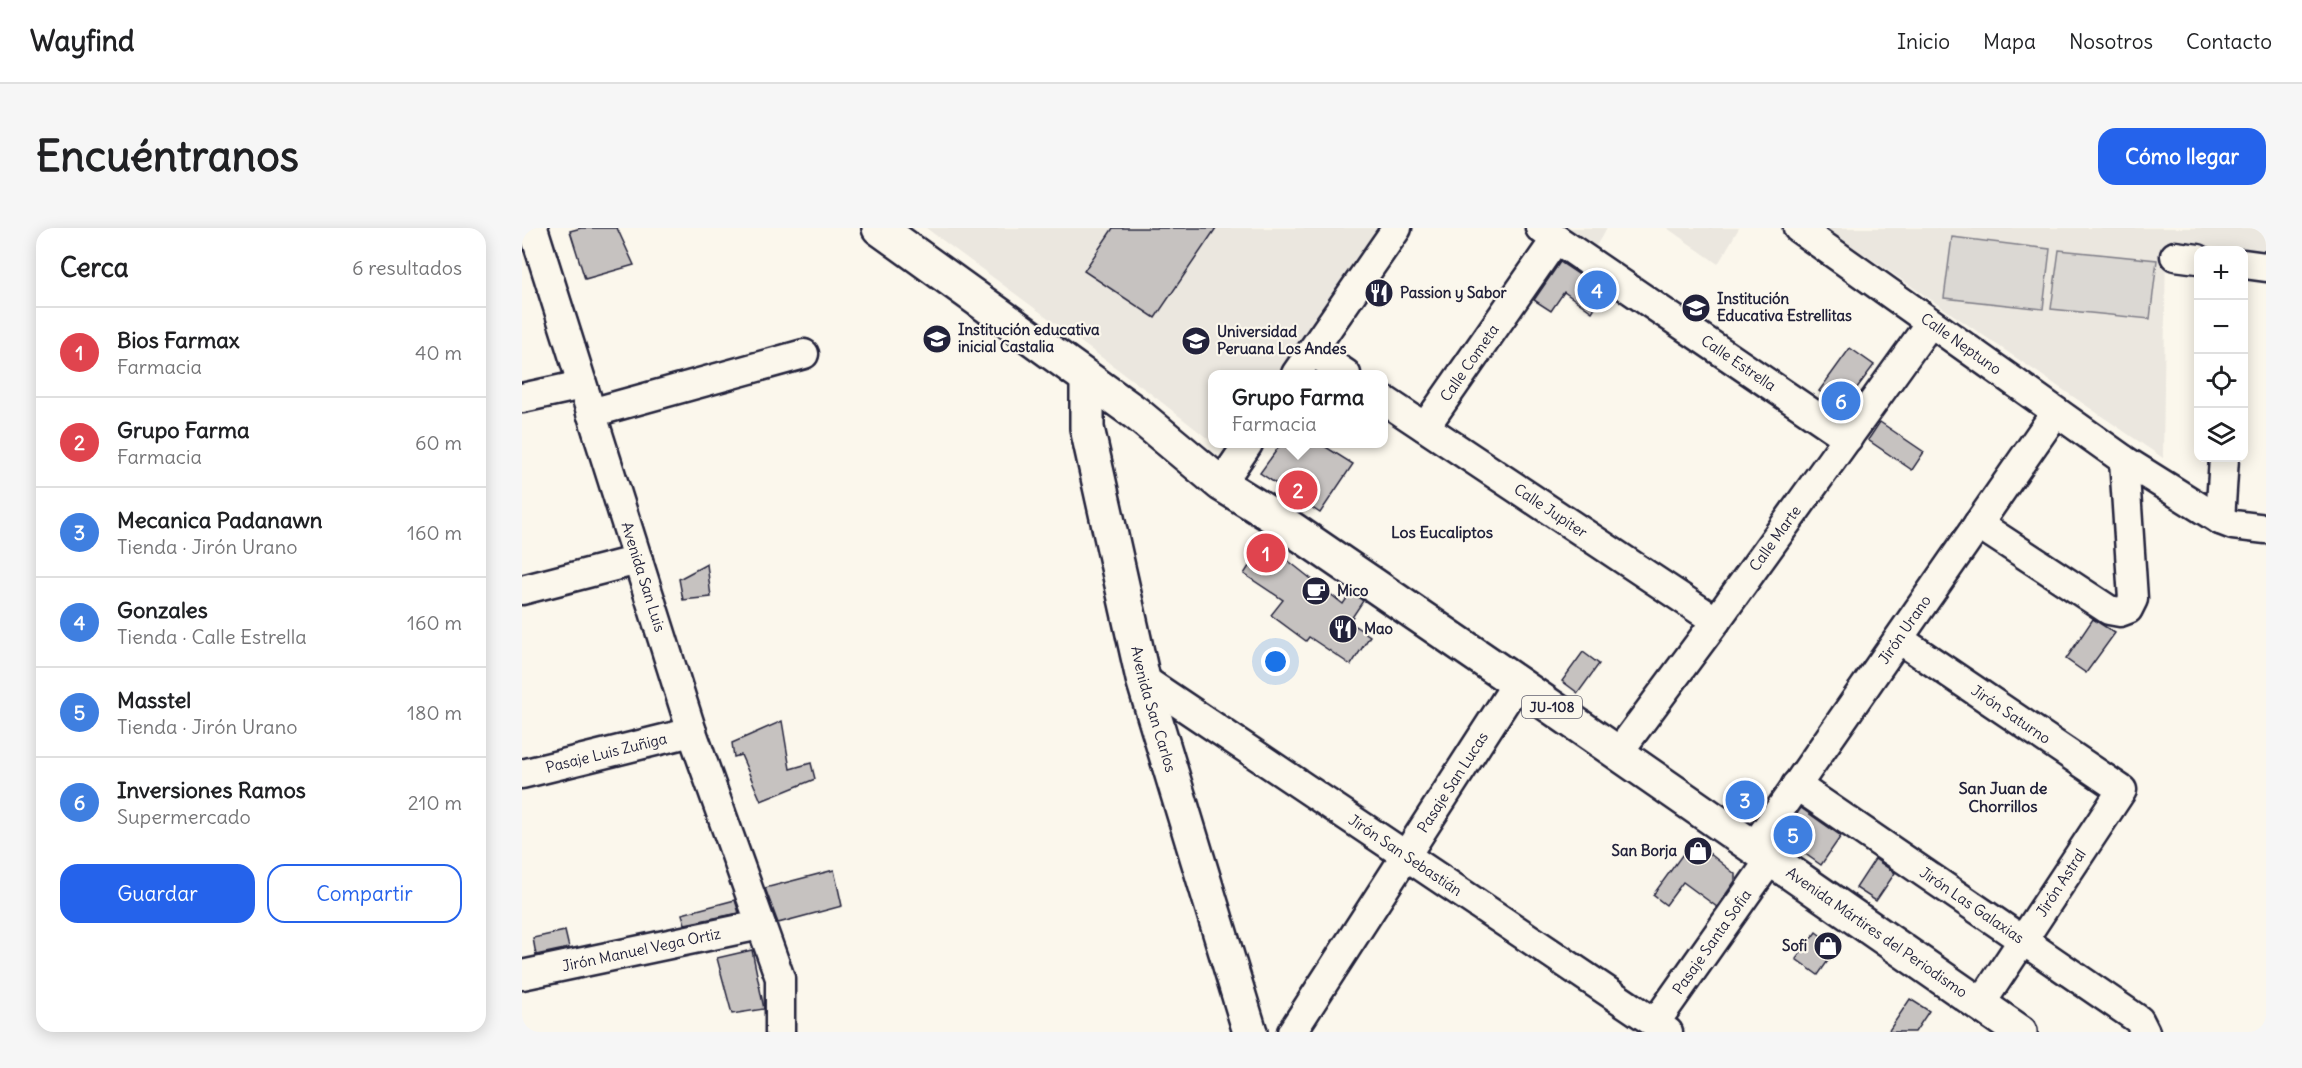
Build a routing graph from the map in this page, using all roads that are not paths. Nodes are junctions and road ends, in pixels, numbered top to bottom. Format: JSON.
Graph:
{"nodes":[{"id":1,"x":533,"y":228,"type":"edge"},
{"id":2,"x":879,"y":228,"type":"edge"},
{"id":3,"x":1397,"y":228,"type":"edge"},
{"id":4,"x":1798,"y":228,"type":"edge"},
{"id":5,"x":1548,"y":233,"type":"edge"},
{"id":6,"x":2248,"y":265,"type":"edge"},
{"id":7,"x":2266,"y":267,"type":"edge"},
{"id":8,"x":1930,"y":323,"type":"junction"},
{"id":9,"x":1312,"y":351,"type":"junction"},
{"id":10,"x":804,"y":354,"type":"dead end"},
{"id":11,"x":1299,"y":370,"type":"edge"},
{"id":12,"x":1339,"y":370,"type":"edge"},
{"id":13,"x":1087,"y":379,"type":"junction"},
{"id":14,"x":582,"y":385,"type":"junction"},
{"id":15,"x":522,"y":398,"type":"edge"},
{"id":16,"x":1388,"y":403,"type":"edge"},
{"id":17,"x":2056,"y":412,"type":"junction"},
{"id":18,"x":591,"y":413,"type":"junction"},
{"id":19,"x":1425,"y":427,"type":"junction"},
{"id":20,"x":1848,"y":438,"type":"junction"},
{"id":21,"x":1245,"y":448,"type":"edge"},
{"id":22,"x":2124,"y":460,"type":"junction"},
{"id":23,"x":2224,"y":462,"type":"edge"},
{"id":24,"x":1221,"y":484,"type":"junction"},
{"id":25,"x":2220,"y":520,"type":"junction"},
{"id":26,"x":1978,"y":524,"type":"junction"},
{"id":27,"x":2266,"y":529,"type":"edge"},
{"id":28,"x":638,"y":560,"type":"junction"},
{"id":29,"x":522,"y":590,"type":"edge"},
{"id":30,"x":1716,"y":621,"type":"junction"},
{"id":31,"x":1899,"y":639,"type":"junction"},
{"id":32,"x":1143,"y":679,"type":"junction"},
{"id":33,"x":1517,"y":683,"type":"junction"},
{"id":34,"x":692,"y":732,"type":"junction"},
{"id":35,"x":1618,"y":753,"type":"junction"},
{"id":36,"x":522,"y":774,"type":"edge"},
{"id":37,"x":1796,"y":785,"type":"junction"},
{"id":38,"x":2122,"y":790,"type":"joint"},
{"id":39,"x":1762,"y":854,"type":"junction"},
{"id":40,"x":1407,"y":856,"type":"junction"},
{"id":41,"x":760,"y":925,"type":"junction"},
{"id":42,"x":2024,"y":940,"type":"junction"},
{"id":43,"x":522,"y":975,"type":"edge"},
{"id":44,"x":1980,"y":1005,"type":"junction"},
{"id":45,"x":1661,"y":1027,"type":"edge"},
{"id":46,"x":2145,"y":1030,"type":"edge"},
{"id":47,"x":2017,"y":1031,"type":"edge"},
{"id":48,"x":780,"y":1032,"type":"edge"},
{"id":49,"x":1250,"y":1032,"type":"edge"},
{"id":50,"x":1292,"y":1032,"type":"edge"}],
"edges":[{"from":1,"to":14,"type":"street","name":"Avenida San Luis"},
{"from":2,"to":13,"type":"main road","name":"Avenida Mártires del Periodismo"},
{"from":3,"to":9,"type":"street"},
{"from":4,"to":8,"type":"street","name":"Calle Neptuno"},
{"from":5,"to":19,"type":"street","name":"Calle Cometa"},
{"from":5,"to":20,"type":"street","name":"Calle Estrella"},
{"from":6,"to":7,"type":"street"},
{"from":8,"to":17,"type":"street","name":"Calle Neptuno"},
{"from":8,"to":20,"type":"street","name":"Calle Marte"},
{"from":9,"to":11,"type":"street"},
{"from":9,"to":12,"type":"street"},
{"from":10,"to":18,"type":"street"},
{"from":13,"to":24,"type":"main road","name":"Avenida Mártires del Periodismo","number":"JU-108"},
{"from":13,"to":32,"type":"main road","name":"Avenida San Carlos"},
{"from":14,"to":15,"type":"street"},
{"from":14,"to":18,"type":"street","name":"Avenida San Luis"},
{"from":16,"to":19,"type":"street","name":"Calle Jupiter"},
{"from":17,"to":22,"type":"street","name":"Calle Neptuno"},
{"from":17,"to":26,"type":"street","name":"Jirón Urano"},
{"from":18,"to":28,"type":"street","name":"Avenida San Luis"},
{"from":19,"to":30,"type":"street","name":"Calle Jupiter"},
{"from":20,"to":30,"type":"street","name":"Calle Marte"},
{"from":21,"to":24,"type":"street"},
{"from":22,"to":25,"type":"street","name":"Calle Neptuno"},
{"from":22,"to":26,"type":"street"},
{"from":23,"to":25,"type":"street"},
{"from":24,"to":33,"type":"main road","name":"Avenida Mártires del Periodismo","number":"JU-108"},
{"from":25,"to":27,"type":"street","name":"Calle Neptuno"},
{"from":26,"to":31,"type":"street","name":"Jirón Urano"},
{"from":28,"to":29,"type":"street"},
{"from":28,"to":34,"type":"street","name":"Avenida San Luis"},
{"from":30,"to":35,"type":"street","name":"Calle Marte"},
{"from":31,"to":37,"type":"street","name":"Jirón Urano"},
{"from":31,"to":38,"type":"street","name":"Jirón Saturno"},
{"from":32,"to":40,"type":"street","name":"Jirón San Sebastián"},
{"from":32,"to":49,"type":"main road","name":"Avenida San Carlos"},
{"from":33,"to":35,"type":"main road","name":"Avenida Mártires del Periodismo","number":"JU-108"},
{"from":33,"to":40,"type":"street","name":"Pasaje San Lucas"},
{"from":34,"to":36,"type":"street","name":"Pasaje Luis Zuñiga"},
{"from":34,"to":41,"type":"street","name":"Avenida San Luis"},
{"from":35,"to":39,"type":"main road","name":"Avenida Mártires del Periodismo","number":"JU-108"},
{"from":37,"to":39,"type":"street","name":"Jirón Urano"},
{"from":37,"to":42,"type":"street","name":"Jirón Las Galaxias"},
{"from":38,"to":42,"type":"street","name":"Jirón Astral"},
{"from":39,"to":44,"type":"main road","name":"Avenida Mártires del Periodismo","number":"JU-108"},
{"from":39,"to":45,"type":"street","name":"Pasaje Santa Sofia"},
{"from":40,"to":45,"type":"street","name":"Jirón San Sebastián"},
{"from":40,"to":50,"type":"street","name":"Pasaje San Lucas"},
{"from":41,"to":43,"type":"street","name":"Jirón Manuel Vega Ortiz"},
{"from":41,"to":48,"type":"street","name":"Avenida San Luis"},
{"from":42,"to":44,"type":"street","name":"Jirón Astral"},
{"from":42,"to":46,"type":"street","name":"Jirón Las Galaxias"},
{"from":44,"to":47,"type":"main road","name":"Avenida Mártires del Periodismo","number":"JU-108"}]}
